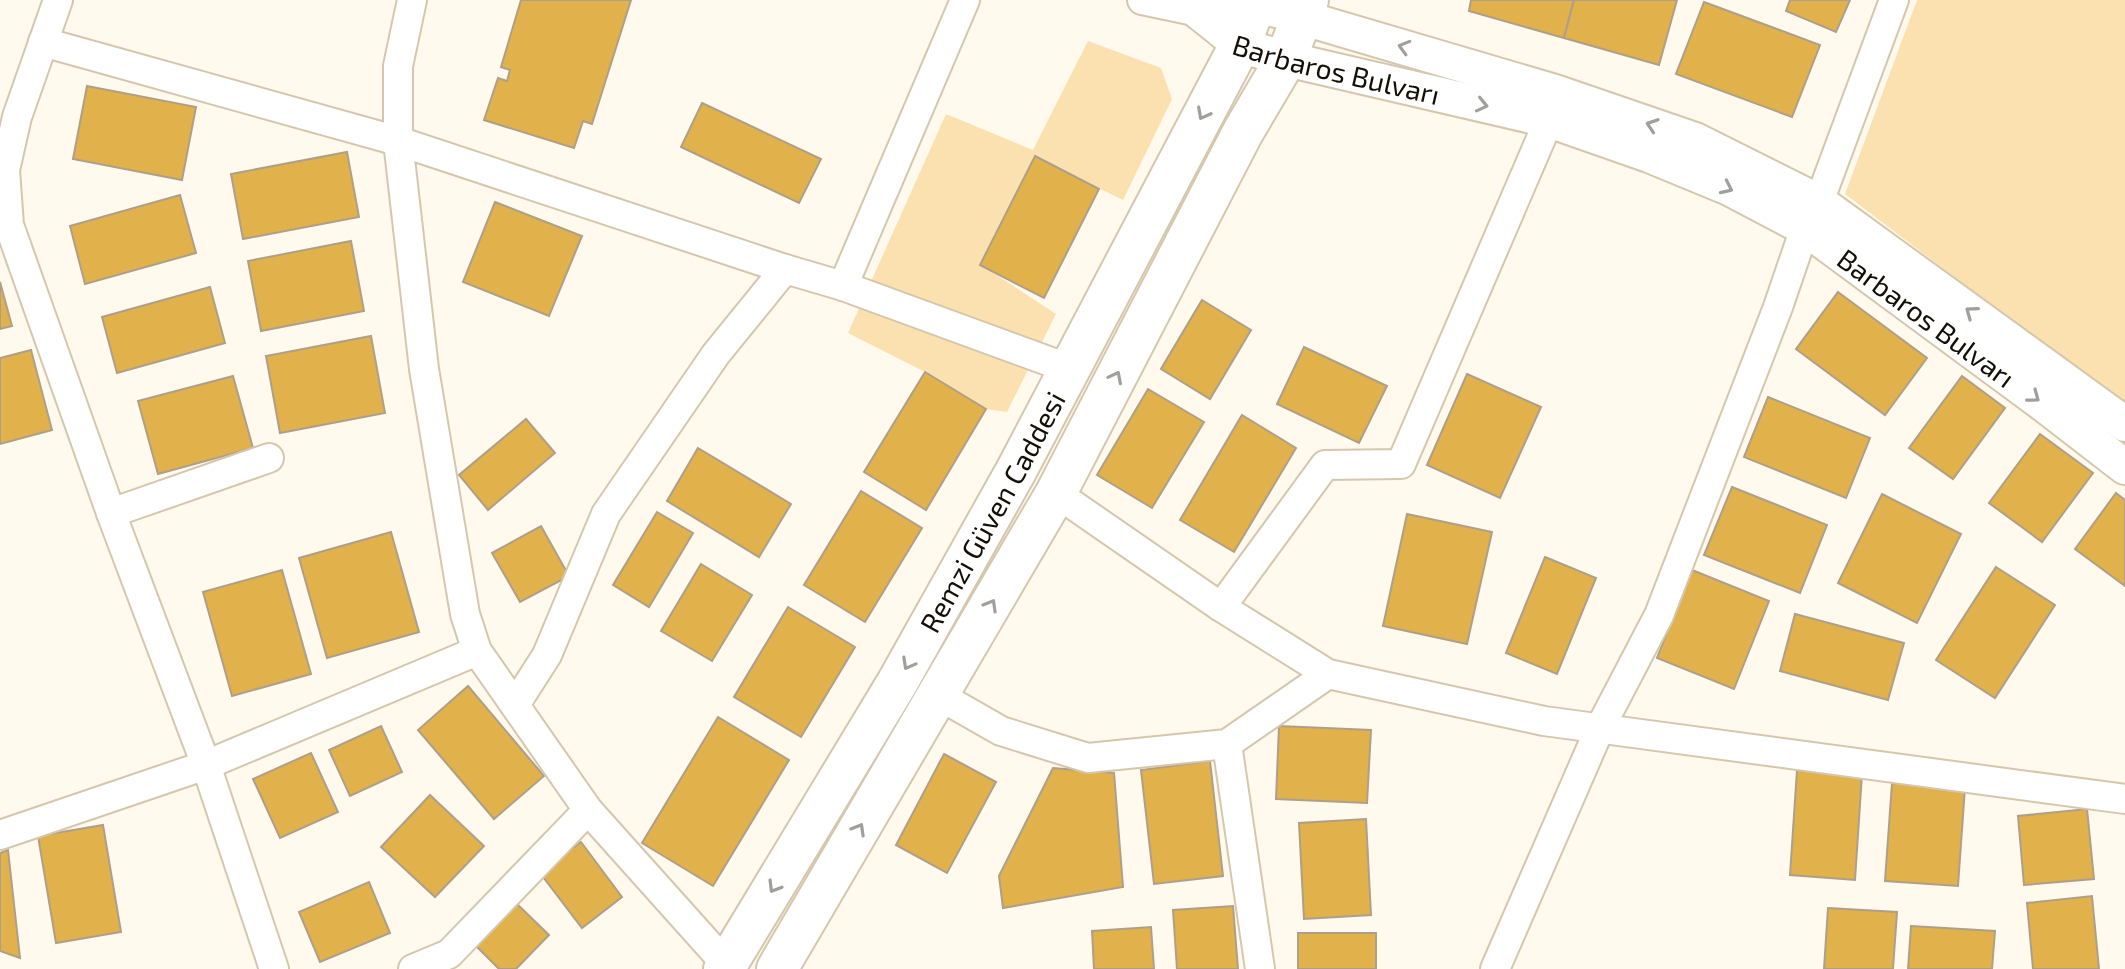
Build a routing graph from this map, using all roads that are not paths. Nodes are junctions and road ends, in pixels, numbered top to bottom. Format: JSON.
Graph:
{"nodes":[{"id":1,"x":58,"y":0,"type":"edge"},
{"id":2,"x":412,"y":0,"type":"edge"},
{"id":3,"x":965,"y":0,"type":"edge"},
{"id":4,"x":1142,"y":0,"type":"edge"},
{"id":5,"x":1894,"y":0,"type":"edge"},
{"id":6,"x":1256,"y":2,"type":"edge"},
{"id":7,"x":1306,"y":8,"type":"edge"},
{"id":8,"x":1199,"y":12,"type":"junction"},
{"id":9,"x":43,"y":42,"type":"junction"},
{"id":10,"x":1240,"y":45,"type":"junction"},
{"id":11,"x":1286,"y":59,"type":"junction"},
{"id":12,"x":1549,"y":120,"type":"junction"},
{"id":13,"x":398,"y":141,"type":"junction"},
{"id":14,"x":1812,"y":215,"type":"junction"},
{"id":15,"x":5,"y":222,"type":"edge"},
{"id":16,"x":785,"y":269,"type":"junction"},
{"id":17,"x":843,"y":286,"type":"junction"},
{"id":18,"x":1070,"y":369,"type":"junction"},
{"id":19,"x":2125,"y":424,"type":"edge"},
{"id":20,"x":269,"y":458,"type":"dead end"},
{"id":21,"x":2125,"y":467,"type":"edge"},
{"id":22,"x":1056,"y":493,"type":"junction"},
{"id":23,"x":111,"y":513,"type":"junction"},
{"id":24,"x":1221,"y":607,"type":"junction"},
{"id":25,"x":477,"y":651,"type":"junction"},
{"id":26,"x":1328,"y":674,"type":"junction"},
{"id":27,"x":938,"y":695,"type":"junction"},
{"id":28,"x":515,"y":705,"type":"junction"},
{"id":29,"x":1600,"y":728,"type":"junction"},
{"id":30,"x":1227,"y":744,"type":"junction"},
{"id":31,"x":206,"y":765,"type":"junction"},
{"id":32,"x":2125,"y":799,"type":"edge"},
{"id":33,"x":588,"y":810,"type":"junction"},
{"id":34,"x":0,"y":835,"type":"edge"},
{"id":35,"x":457,"y":962,"type":"edge"},
{"id":36,"x":725,"y":967,"type":"edge"},
{"id":37,"x":274,"y":969,"type":"edge"},
{"id":38,"x":413,"y":969,"type":"edge"},
{"id":39,"x":777,"y":969,"type":"edge"},
{"id":40,"x":1260,"y":969,"type":"edge"},
{"id":41,"x":1495,"y":969,"type":"edge"}],
"edges":[{"from":1,"to":9,"type":"street"},
{"from":2,"to":13,"type":"street"},
{"from":3,"to":17,"type":"street"},
{"from":4,"to":8,"type":"street"},
{"from":5,"to":14,"type":"street"},
{"from":6,"to":7,"type":"street","name":"Barbaros Bulvarı"},
{"from":6,"to":8,"type":"street","name":"Barbaros Bulvarı"},
{"from":6,"to":10,"type":"main road","name":"Remzi Güven Caddesi"},
{"from":7,"to":11,"type":"main road","name":"Remzi Güven Caddesi"},
{"from":14,"to":7,"type":"street","name":"Barbaros Bulvarı","one_way":true},
{"from":8,"to":10,"type":"street","name":"Barbaros Bulvarı"},
{"from":9,"to":13,"type":"street"},
{"from":9,"to":15,"type":"street"},
{"from":10,"to":11,"type":"street","name":"Barbaros Bulvarı"},
{"from":10,"to":18,"type":"main road","name":"Remzi Güven Caddesi","one_way":true},
{"from":11,"to":12,"type":"street","name":"Barbaros Bulvarı","one_way":true},
{"from":22,"to":11,"type":"main road","name":"Remzi Güven Caddesi","one_way":true},
{"from":12,"to":14,"type":"street","name":"Barbaros Bulvarı","one_way":true},
{"from":12,"to":24,"type":"street"},
{"from":13,"to":16,"type":"street"},
{"from":13,"to":25,"type":"street"},
{"from":19,"to":14,"type":"street","name":"Barbaros Bulvarı","one_way":true},
{"from":14,"to":21,"type":"street","name":"Barbaros Bulvarı","one_way":true},
{"from":14,"to":29,"type":"street"},
{"from":15,"to":23,"type":"street"},
{"from":16,"to":17,"type":"street"},
{"from":16,"to":28,"type":"street"},
{"from":17,"to":18,"type":"street"},
{"from":18,"to":36,"type":"main road","name":"Remzi Güven Caddesi","one_way":true},
{"from":20,"to":23,"type":"street"},
{"from":22,"to":24,"type":"street"},
{"from":27,"to":22,"type":"main road","name":"Remzi Güven Caddesi","one_way":true},
{"from":23,"to":31,"type":"street"},
{"from":24,"to":26,"type":"street"},
{"from":25,"to":28,"type":"street"},
{"from":25,"to":31,"type":"street"},
{"from":26,"to":29,"type":"street"},
{"from":26,"to":30,"type":"street"},
{"from":27,"to":30,"type":"street"},
{"from":39,"to":27,"type":"main road","name":"Remzi Güven Caddesi","one_way":true},
{"from":28,"to":33,"type":"street"},
{"from":29,"to":32,"type":"street"},
{"from":29,"to":41,"type":"street"},
{"from":30,"to":40,"type":"street"},
{"from":31,"to":34,"type":"street"},
{"from":31,"to":37,"type":"street"},
{"from":33,"to":35,"type":"street"},
{"from":33,"to":36,"type":"street"},
{"from":35,"to":38,"type":"street"}]}
